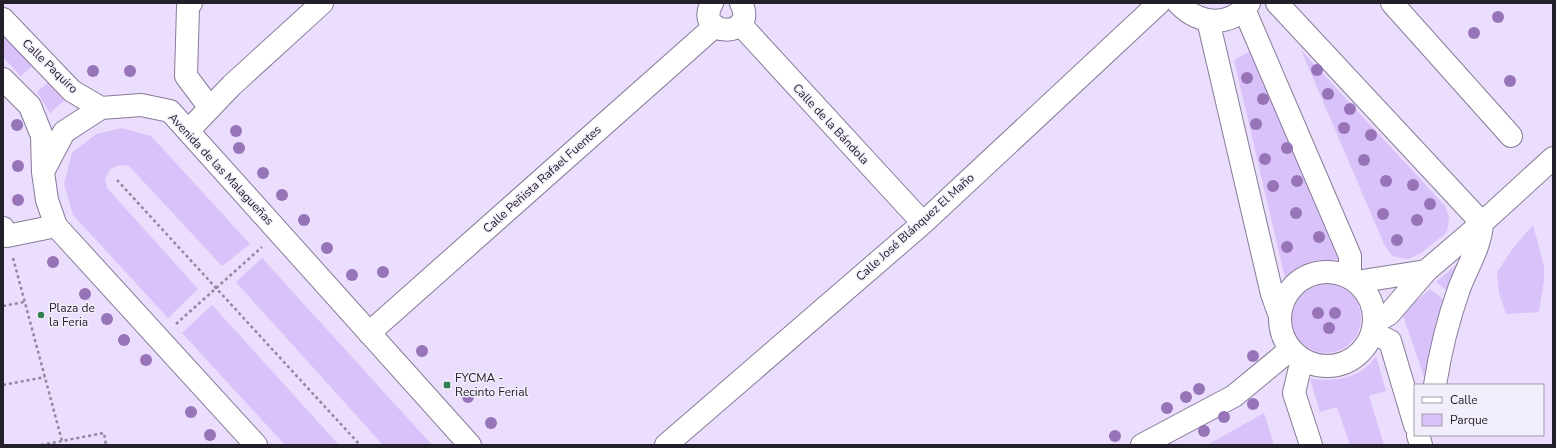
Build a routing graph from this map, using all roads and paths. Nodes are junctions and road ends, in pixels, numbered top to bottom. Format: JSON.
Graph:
{"nodes":[{"id":1,"x":191,"y":3,"type":"edge"},
{"id":2,"x":322,"y":3,"type":"edge"},
{"id":3,"x":712,"y":3,"type":"edge"},
{"id":4,"x":741,"y":3,"type":"edge"},
{"id":5,"x":1159,"y":3,"type":"edge"},
{"id":6,"x":1178,"y":3,"type":"edge"},
{"id":7,"x":1277,"y":3,"type":"edge"},
{"id":8,"x":1392,"y":3,"type":"edge"},
{"id":9,"x":1247,"y":6,"type":"edge"},
{"id":10,"x":3,"y":19,"type":"edge"},
{"id":11,"x":1208,"y":20,"type":"junction"},
{"id":12,"x":740,"y":24,"type":"junction"},
{"id":13,"x":715,"y":26,"type":"junction"},
{"id":14,"x":3,"y":79,"type":"edge"},
{"id":15,"x":101,"y":108,"type":"junction"},
{"id":16,"x":210,"y":108,"type":"junction"},
{"id":17,"x":188,"y":131,"type":"junction"},
{"id":18,"x":1511,"y":136,"type":"dead end"},
{"id":19,"x":1553,"y":158,"type":"edge"},
{"id":20,"x":43,"y":172,"type":"junction"},
{"id":21,"x":117,"y":180,"type":"dead end"},
{"id":22,"x":923,"y":223,"type":"junction"},
{"id":23,"x":1482,"y":223,"type":"junction"},
{"id":24,"x":56,"y":226,"type":"junction"},
{"id":25,"x":5,"y":232,"type":"edge"},
{"id":26,"x":279,"y":232,"type":"junction"},
{"id":27,"x":1426,"y":271,"type":"junction"},
{"id":28,"x":1353,"y":279,"type":"junction"},
{"id":29,"x":216,"y":288,"type":"junction"},
{"id":30,"x":24,"y":302,"type":"junction"},
{"id":31,"x":3,"y":306,"type":"edge"},
{"id":32,"x":1280,"y":316,"type":"junction"},
{"id":33,"x":1373,"y":328,"type":"junction"},
{"id":34,"x":369,"y":333,"type":"junction"},
{"id":35,"x":160,"y":339,"type":"junction"},
{"id":36,"x":1296,"y":354,"type":"junction"},
{"id":37,"x":45,"y":377,"type":"junction"},
{"id":38,"x":1435,"y":384,"type":"edge"},
{"id":39,"x":3,"y":385,"type":"edge"},
{"id":40,"x":1414,"y":422,"type":"edge"},
{"id":41,"x":62,"y":441,"type":"junction"},
{"id":42,"x":41,"y":445,"type":"edge"},
{"id":43,"x":106,"y":445,"type":"edge"},
{"id":44,"x":256,"y":445,"type":"edge"},
{"id":45,"x":360,"y":445,"type":"edge"},
{"id":46,"x":470,"y":445,"type":"edge"},
{"id":47,"x":666,"y":445,"type":"edge"},
{"id":48,"x":1142,"y":445,"type":"edge"},
{"id":49,"x":1311,"y":445,"type":"edge"}],
"edges":[{"from":1,"to":16,"type":"street"},
{"from":2,"to":16,"type":"street"},
{"from":3,"to":13,"type":"street"},
{"from":4,"to":12,"type":"street"},
{"from":5,"to":22,"type":"street","name":"Calle José Blánquez El Maño"},
{"from":6,"to":11,"type":"street"},
{"from":7,"to":23,"type":"street"},
{"from":8,"to":18,"type":"street"},
{"from":9,"to":11,"type":"street"},
{"from":9,"to":28,"type":"street"},
{"from":10,"to":15,"type":"street","name":"Calle Paquiro"},
{"from":11,"to":32,"type":"street"},
{"from":12,"to":13,"type":"street"},
{"from":12,"to":22,"type":"street","name":"Calle de la Bándola"},
{"from":13,"to":34,"type":"street","name":"Calle Peñista Rafael Fuentes"},
{"from":14,"to":20,"type":"street"},
{"from":15,"to":17,"type":"street","name":"Avenida de las Malagueñas"},
{"from":15,"to":20,"type":"street","name":"Avenida de las Malagueñas"},
{"from":16,"to":17,"type":"street"},
{"from":17,"to":26,"type":"street","name":"Avenida de las Malagueñas"},
{"from":19,"to":23,"type":"street"},
{"from":20,"to":24,"type":"street"},
{"from":21,"to":29,"type":"path"},
{"from":22,"to":47,"type":"street","name":"Calle José Blánquez El Maño"},
{"from":23,"to":27,"type":"street"},
{"from":23,"to":38,"type":"street"},
{"from":24,"to":25,"type":"street"},
{"from":24,"to":35,"type":"street"},
{"from":25,"to":30,"type":"path"},
{"from":26,"to":29,"type":"path"},
{"from":26,"to":34,"type":"street","name":"Avenida de las Malagueñas"},
{"from":27,"to":28,"type":"street"},
{"from":27,"to":33,"type":"street"},
{"from":28,"to":32,"type":"street"},
{"from":28,"to":33,"type":"street"},
{"from":29,"to":35,"type":"path"},
{"from":29,"to":45,"type":"path"},
{"from":30,"to":31,"type":"path"},
{"from":30,"to":37,"type":"path"},
{"from":32,"to":36,"type":"street"},
{"from":33,"to":36,"type":"street"},
{"from":33,"to":40,"type":"street"},
{"from":34,"to":46,"type":"street","name":"Avenida de las Malagueñas"},
{"from":35,"to":44,"type":"street"},
{"from":36,"to":48,"type":"street"},
{"from":36,"to":49,"type":"street"},
{"from":37,"to":39,"type":"path"},
{"from":37,"to":41,"type":"path"},
{"from":41,"to":42,"type":"path"},
{"from":41,"to":43,"type":"path"}]}
